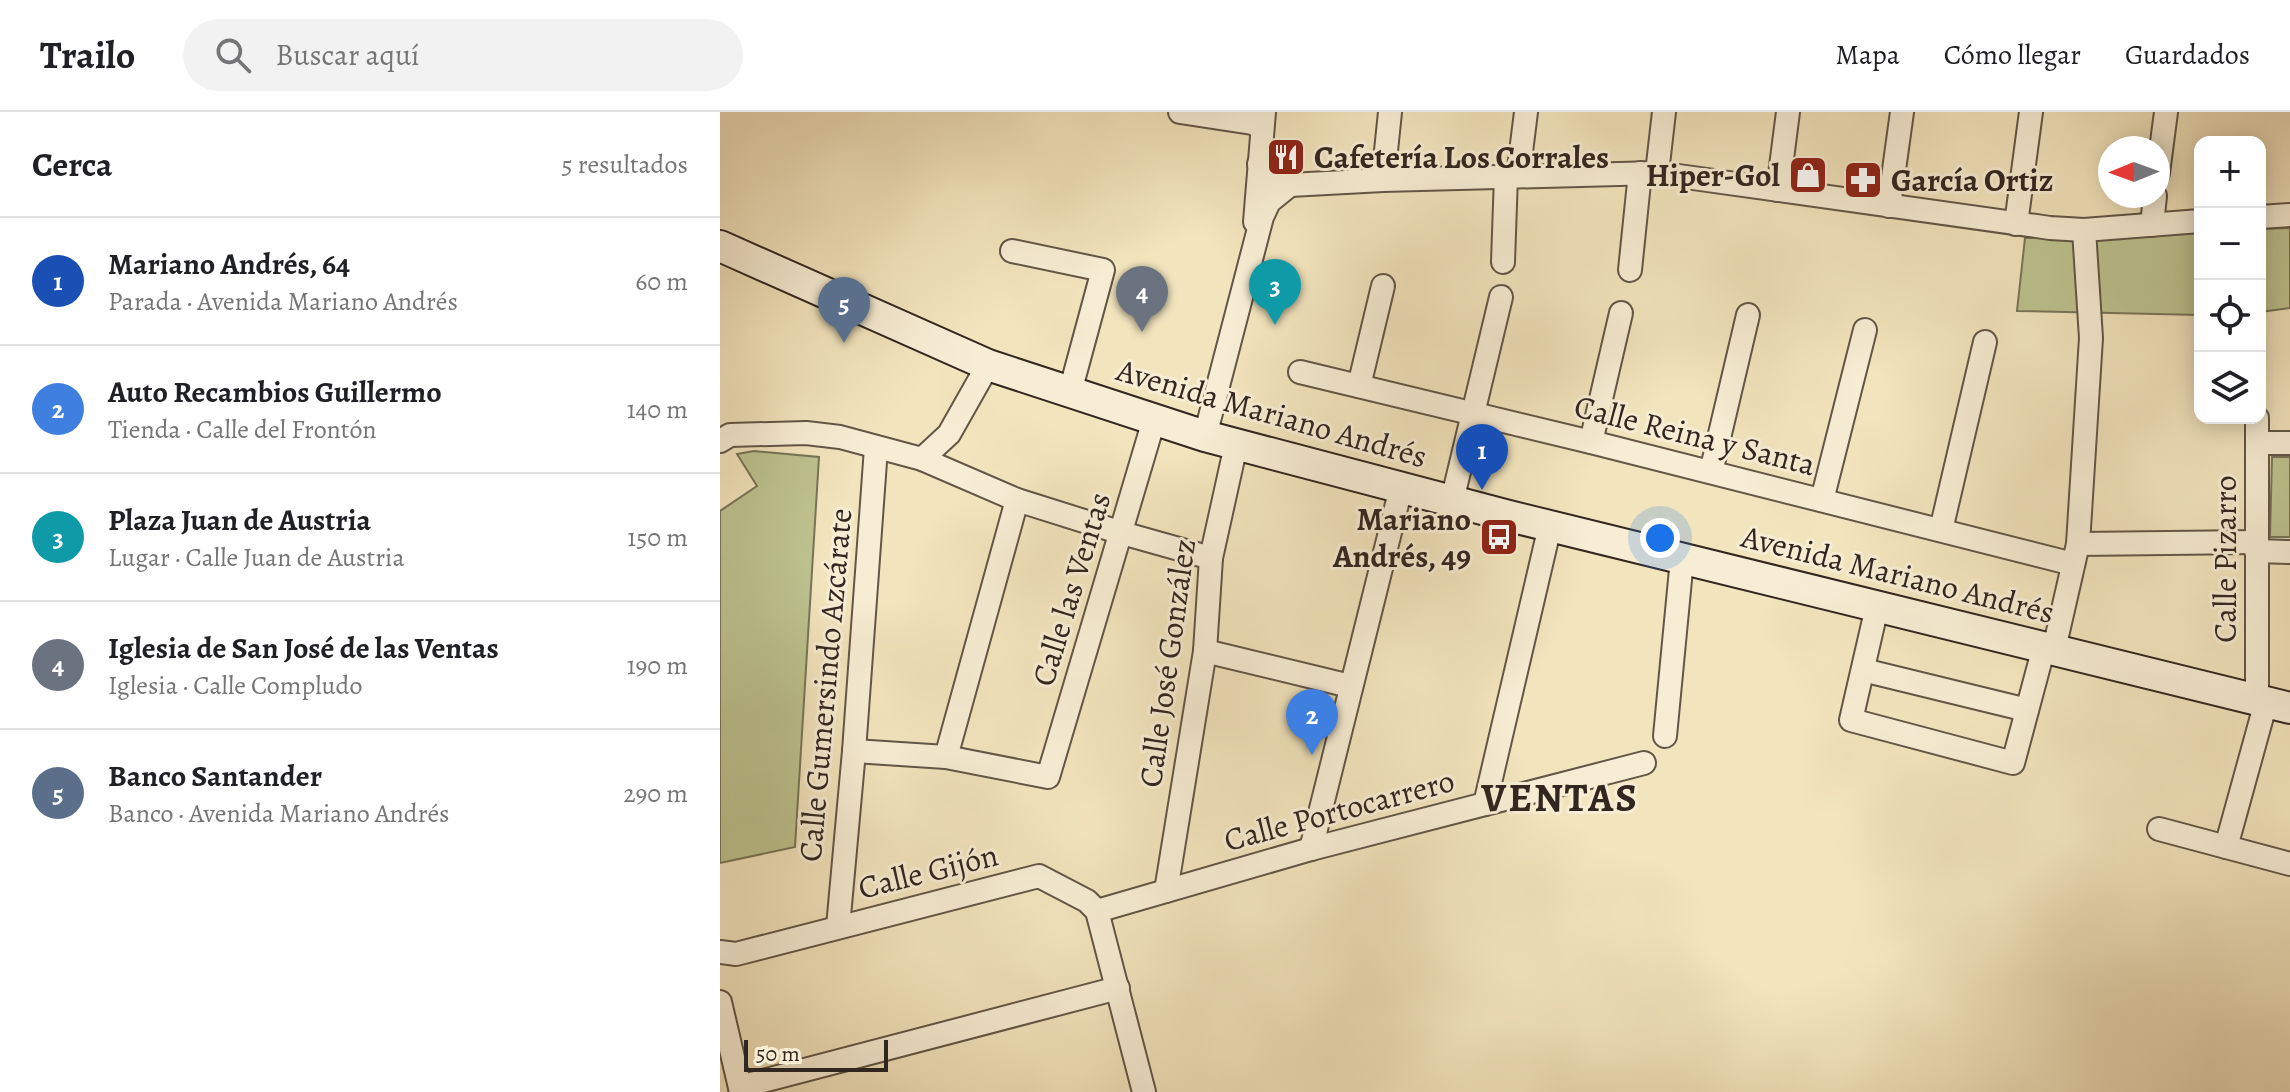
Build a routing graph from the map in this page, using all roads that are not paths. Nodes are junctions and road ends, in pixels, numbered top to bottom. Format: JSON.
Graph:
{"nodes":[{"id":1,"x":1180,"y":112,"type":"edge"},
{"id":2,"x":1390,"y":112,"type":"edge"},
{"id":3,"x":1526,"y":112,"type":"edge"},
{"id":4,"x":1664,"y":112,"type":"edge"},
{"id":5,"x":1788,"y":112,"type":"edge"},
{"id":6,"x":1902,"y":112,"type":"edge"},
{"id":7,"x":2031,"y":112,"type":"edge"},
{"id":8,"x":2166,"y":112,"type":"edge"},
{"id":9,"x":1263,"y":120,"type":"edge"},
{"id":10,"x":2163,"y":136,"type":"edge"},
{"id":11,"x":1259,"y":164,"type":"junction"},
{"id":12,"x":1648,"y":173,"type":"junction"},
{"id":13,"x":1512,"y":176,"type":"junction"},
{"id":14,"x":1383,"y":180,"type":"junction"},
{"id":15,"x":1290,"y":185,"type":"junction"},
{"id":16,"x":1778,"y":190,"type":"junction"},
{"id":17,"x":1889,"y":206,"type":"junction"},
{"id":18,"x":2154,"y":208,"type":"edge"},
{"id":19,"x":2290,"y":215,"type":"edge"},
{"id":20,"x":2266,"y":217,"type":"edge"},
{"id":21,"x":2194,"y":222,"type":"edge"},
{"id":22,"x":2016,"y":224,"type":"junction"},
{"id":23,"x":2152,"y":225,"type":"junction"},
{"id":24,"x":2084,"y":230,"type":"junction"},
{"id":25,"x":1254,"y":243,"type":"junction"},
{"id":26,"x":720,"y":246,"type":"edge"},
{"id":27,"x":1012,"y":251,"type":"dead end"},
{"id":28,"x":1503,"y":262,"type":"dead end"},
{"id":29,"x":1630,"y":270,"type":"dead end"},
{"id":30,"x":1383,"y":286,"type":"dead end"},
{"id":31,"x":1501,"y":297,"type":"dead end"},
{"id":32,"x":1621,"y":313,"type":"dead end"},
{"id":33,"x":1748,"y":315,"type":"dead end"},
{"id":34,"x":1865,"y":330,"type":"dead end"},
{"id":35,"x":1985,"y":342,"type":"dead end"},
{"id":36,"x":988,"y":365,"type":"junction"},
{"id":37,"x":1300,"y":372,"type":"dead end"},
{"id":38,"x":1359,"y":386,"type":"junction"},
{"id":39,"x":1070,"y":392,"type":"junction"},
{"id":40,"x":1475,"y":413,"type":"junction"},
{"id":41,"x":1154,"y":420,"type":"junction"},
{"id":42,"x":2257,"y":424,"type":"edge"},
{"id":43,"x":1205,"y":436,"type":"junction"},
{"id":44,"x":720,"y":441,"type":"edge"},
{"id":45,"x":1591,"y":442,"type":"junction"},
{"id":46,"x":2257,"y":443,"type":"junction"},
{"id":47,"x":2290,"y":443,"type":"edge"},
{"id":48,"x":1236,"y":445,"type":"junction"},
{"id":49,"x":876,"y":448,"type":"junction"},
{"id":50,"x":922,"y":459,"type":"junction"},
{"id":51,"x":1711,"y":472,"type":"junction"},
{"id":52,"x":1401,"y":488,"type":"junction"},
{"id":53,"x":1017,"y":500,"type":"junction"},
{"id":54,"x":1822,"y":500,"type":"junction"},
{"id":55,"x":1452,"y":501,"type":"junction"},
{"id":56,"x":1550,"y":526,"type":"junction"},
{"id":57,"x":1941,"y":530,"type":"junction"},
{"id":58,"x":1122,"y":533,"type":"junction"},
{"id":59,"x":2256,"y":547,"type":"junction"},
{"id":60,"x":2290,"y":552,"type":"edge"},
{"id":61,"x":2076,"y":554,"type":"junction"},
{"id":62,"x":1211,"y":558,"type":"junction"},
{"id":63,"x":1682,"y":559,"type":"junction"},
{"id":64,"x":1877,"y":607,"type":"junction"},
{"id":65,"x":2049,"y":648,"type":"junction"},
{"id":66,"x":1205,"y":651,"type":"junction"},
{"id":67,"x":1863,"y":670,"type":"junction"},
{"id":68,"x":1350,"y":686,"type":"junction"},
{"id":69,"x":2271,"y":703,"type":"edge"},
{"id":70,"x":2027,"y":710,"type":"junction"},
{"id":71,"x":1665,"y":736,"type":"dead end"},
{"id":72,"x":854,"y":751,"type":"junction"},
{"id":73,"x":946,"y":757,"type":"junction"},
{"id":74,"x":1644,"y":763,"type":"dead end"},
{"id":75,"x":1485,"y":804,"type":"junction"},
{"id":76,"x":2159,"y":829,"type":"dead end"},
{"id":77,"x":2226,"y":847,"type":"junction"},
{"id":78,"x":1311,"y":849,"type":"junction"},
{"id":79,"x":2290,"y":864,"type":"edge"},
{"id":80,"x":1166,"y":891,"type":"junction"},
{"id":81,"x":1097,"y":911,"type":"junction"},
{"id":82,"x":838,"y":927,"type":"junction"},
{"id":83,"x":720,"y":952,"type":"edge"},
{"id":84,"x":1118,"y":988,"type":"junction"},
{"id":85,"x":720,"y":1002,"type":"edge"},
{"id":86,"x":740,"y":1089,"type":"edge"},
{"id":87,"x":1144,"y":1092,"type":"edge"}],
"edges":[{"from":1,"to":9,"type":"street"},
{"from":2,"to":14,"type":"street"},
{"from":3,"to":13,"type":"street"},
{"from":4,"to":12,"type":"street"},
{"from":5,"to":16,"type":"street"},
{"from":6,"to":17,"type":"street"},
{"from":7,"to":22,"type":"street"},
{"from":8,"to":10,"type":"street"},
{"from":9,"to":11,"type":"street"},
{"from":11,"to":15,"type":"street"},
{"from":11,"to":25,"type":"street"},
{"from":12,"to":13,"type":"street"},
{"from":12,"to":16,"type":"street"},
{"from":12,"to":29,"type":"street"},
{"from":13,"to":14,"type":"street"},
{"from":13,"to":28,"type":"street"},
{"from":14,"to":15,"type":"street"},
{"from":15,"to":25,"type":"street"},
{"from":16,"to":17,"type":"street"},
{"from":17,"to":22,"type":"street"},
{"from":18,"to":23,"type":"street"},
{"from":19,"to":20,"type":"street"},
{"from":21,"to":23,"type":"street"},
{"from":22,"to":24,"type":"street"},
{"from":23,"to":24,"type":"street"},
{"from":24,"to":61,"type":"street"},
{"from":25,"to":43,"type":"street"},
{"from":26,"to":36,"type":"main road","name":"Avenida Mariano Andrés"},
{"from":27,"to":39,"type":"street"},
{"from":30,"to":38,"type":"street"},
{"from":31,"to":40,"type":"street"},
{"from":32,"to":45,"type":"street"},
{"from":33,"to":51,"type":"street"},
{"from":34,"to":54,"type":"street"},
{"from":35,"to":57,"type":"street"},
{"from":36,"to":39,"type":"main road","name":"Avenida Mariano Andrés"},
{"from":36,"to":50,"type":"street"},
{"from":37,"to":38,"type":"street","name":"Calle Reina y Santa"},
{"from":38,"to":40,"type":"street","name":"Calle Reina y Santa"},
{"from":39,"to":41,"type":"main road","name":"Avenida Mariano Andrés"},
{"from":40,"to":45,"type":"street","name":"Calle Reina y Santa"},
{"from":40,"to":55,"type":"street"},
{"from":41,"to":43,"type":"main road","name":"Avenida Mariano Andrés"},
{"from":41,"to":58,"type":"street","name":"Calle las Ventas"},
{"from":42,"to":46,"type":"street","name":"Calle Pizarro"},
{"from":43,"to":48,"type":"main road","name":"Avenida Mariano Andrés"},
{"from":44,"to":49,"type":"street"},
{"from":45,"to":51,"type":"street","name":"Calle Reina y Santa"},
{"from":46,"to":47,"type":"street"},
{"from":46,"to":59,"type":"street","name":"Calle Pizarro"},
{"from":48,"to":52,"type":"main road","name":"Avenida Mariano Andrés"},
{"from":48,"to":62,"type":"street","name":"Calle José González"},
{"from":49,"to":50,"type":"street"},
{"from":49,"to":72,"type":"street","name":"Calle Gumersindo Azcárate"},
{"from":50,"to":53,"type":"street"},
{"from":51,"to":54,"type":"street","name":"Calle Reina y Santa"},
{"from":52,"to":55,"type":"main road","name":"Avenida Mariano Andrés"},
{"from":52,"to":68,"type":"street"},
{"from":53,"to":58,"type":"street"},
{"from":53,"to":73,"type":"street"},
{"from":54,"to":57,"type":"street","name":"Calle Reina y Santa"},
{"from":55,"to":56,"type":"main road","name":"Avenida Mariano Andrés"},
{"from":56,"to":63,"type":"main road","name":"Avenida Mariano Andrés"},
{"from":56,"to":75,"type":"street"},
{"from":57,"to":61,"type":"street","name":"Calle Reina y Santa"},
{"from":58,"to":62,"type":"street"},
{"from":58,"to":73,"type":"street","name":"Calle las Ventas"},
{"from":59,"to":60,"type":"street","name":"Calle Reina y Santa"},
{"from":59,"to":61,"type":"street","name":"Calle Reina y Santa"},
{"from":59,"to":69,"type":"street","name":"Calle Pizarro"},
{"from":61,"to":65,"type":"street"},
{"from":62,"to":66,"type":"street","name":"Calle José González"},
{"from":63,"to":64,"type":"main road","name":"Avenida Mariano Andrés"},
{"from":63,"to":71,"type":"street"},
{"from":64,"to":65,"type":"main road","name":"Avenida Mariano Andrés"},
{"from":64,"to":67,"type":"street"},
{"from":65,"to":69,"type":"main road","name":"Avenida Mariano Andrés"},
{"from":65,"to":70,"type":"street"},
{"from":66,"to":68,"type":"street"},
{"from":66,"to":80,"type":"street","name":"Calle José González"},
{"from":67,"to":70,"type":"street"},
{"from":67,"to":70,"type":"street"},
{"from":68,"to":78,"type":"street"},
{"from":69,"to":77,"type":"street","name":"Calle Pizarro"},
{"from":72,"to":73,"type":"street"},
{"from":72,"to":82,"type":"street","name":"Calle Gumersindo Azcárate"},
{"from":74,"to":75,"type":"street","name":"Calle Portocarrero"},
{"from":75,"to":78,"type":"street","name":"Calle Portocarrero"},
{"from":76,"to":77,"type":"street"},
{"from":77,"to":79,"type":"street"},
{"from":78,"to":80,"type":"street","name":"Calle Portocarrero"},
{"from":80,"to":81,"type":"street","name":"Calle Portocarrero"},
{"from":81,"to":82,"type":"street","name":"Calle Gijón"},
{"from":81,"to":84,"type":"street"},
{"from":82,"to":83,"type":"street","name":"Calle Gijón"},
{"from":84,"to":86,"type":"street"},
{"from":84,"to":87,"type":"street"},
{"from":85,"to":86,"type":"street"}]}
